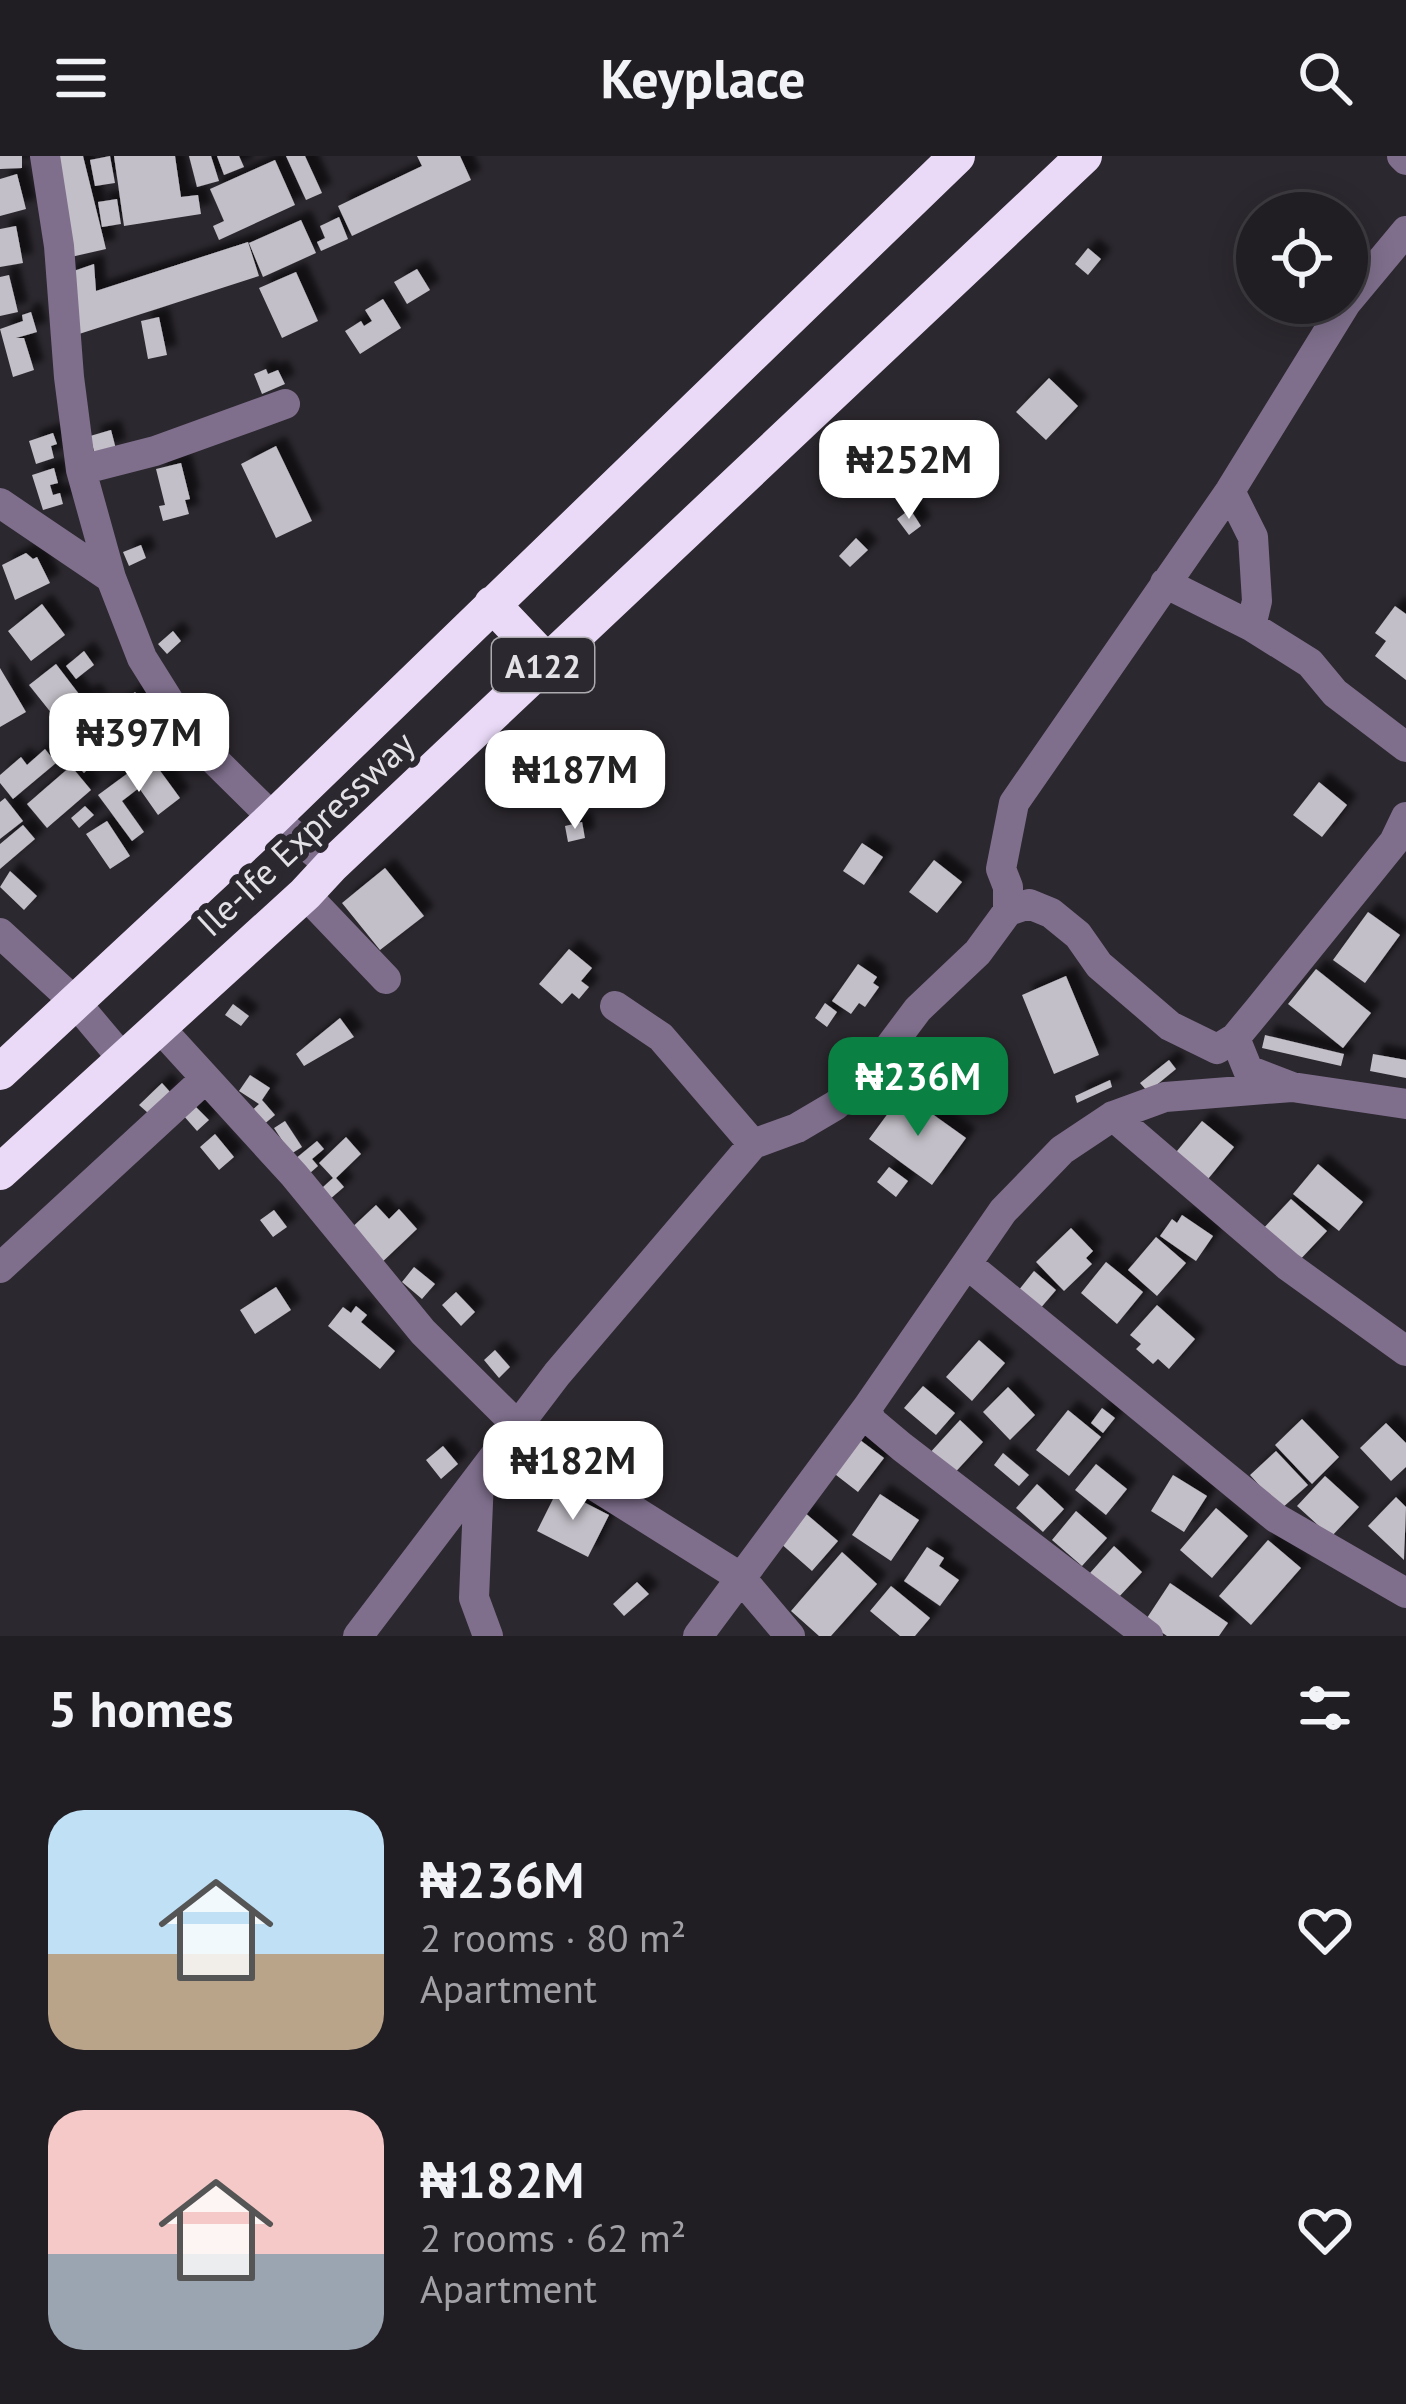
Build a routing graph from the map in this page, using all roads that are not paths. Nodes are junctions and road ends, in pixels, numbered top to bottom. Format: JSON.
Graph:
{"nodes":[{"id":1,"x":45,"y":156,"type":"edge"},
{"id":2,"x":957,"y":156,"type":"edge"},
{"id":3,"x":1084,"y":156,"type":"edge"},
{"id":4,"x":1406,"y":231,"type":"edge"},
{"id":5,"x":1368,"y":276,"type":"edge"},
{"id":6,"x":1332,"y":324,"type":"edge"},
{"id":7,"x":285,"y":404,"type":"dead end"},
{"id":8,"x":81,"y":470,"type":"junction"},
{"id":9,"x":1229,"y":491,"type":"junction"},
{"id":10,"x":2,"y":509,"type":"edge"},
{"id":11,"x":111,"y":578,"type":"junction"},
{"id":12,"x":1165,"y":583,"type":"junction"},
{"id":13,"x":492,"y":604,"type":"junction"},
{"id":14,"x":1251,"y":626,"type":"junction"},
{"id":15,"x":547,"y":662,"type":"junction"},
{"id":16,"x":1406,"y":747,"type":"edge"},
{"id":17,"x":1406,"y":817,"type":"edge"},
{"id":18,"x":273,"y":818,"type":"junction"},
{"id":19,"x":331,"y":866,"type":"junction"},
{"id":20,"x":305,"y":894,"type":"junction"},
{"id":21,"x":1008,"y":911,"type":"junction"},
{"id":22,"x":0,"y":933,"type":"edge"},
{"id":23,"x":386,"y":979,"type":"dead end"},
{"id":24,"x":75,"y":1002,"type":"junction"},
{"id":25,"x":615,"y":1006,"type":"dead end"},
{"id":26,"x":159,"y":1027,"type":"junction"},
{"id":27,"x":1235,"y":1037,"type":"junction"},
{"id":28,"x":123,"y":1059,"type":"junction"},
{"id":29,"x":0,"y":1072,"type":"edge"},
{"id":30,"x":206,"y":1079,"type":"junction"},
{"id":31,"x":1292,"y":1087,"type":"junction"},
{"id":32,"x":1406,"y":1105,"type":"edge"},
{"id":33,"x":1113,"y":1116,"type":"junction"},
{"id":34,"x":753,"y":1144,"type":"junction"},
{"id":35,"x":0,"y":1172,"type":"edge"},
{"id":36,"x":968,"y":1265,"type":"junction"},
{"id":37,"x":0,"y":1268,"type":"edge"},
{"id":38,"x":1406,"y":1351,"type":"edge"},
{"id":39,"x":867,"y":1408,"type":"junction"},
{"id":40,"x":518,"y":1425,"type":"junction"},
{"id":41,"x":479,"y":1479,"type":"junction"},
{"id":42,"x":740,"y":1577,"type":"junction"},
{"id":43,"x":1406,"y":1593,"type":"edge"},
{"id":44,"x":358,"y":1636,"type":"edge"},
{"id":45,"x":488,"y":1636,"type":"edge"},
{"id":46,"x":698,"y":1636,"type":"edge"},
{"id":47,"x":790,"y":1636,"type":"edge"},
{"id":48,"x":1148,"y":1636,"type":"edge"}],
"edges":[{"from":1,"to":8,"type":"street"},
{"from":2,"to":13,"type":"highway","name":"Ile-Ife Expressway","number":"A122"},
{"from":3,"to":15,"type":"highway","name":"Ile-Ife Expressway","number":"A122"},
{"from":4,"to":5,"type":"street"},
{"from":6,"to":9,"type":"street"},
{"from":7,"to":8,"type":"street"},
{"from":8,"to":11,"type":"street"},
{"from":9,"to":12,"type":"street"},
{"from":9,"to":14,"type":"street"},
{"from":10,"to":11,"type":"street"},
{"from":11,"to":18,"type":"street"},
{"from":12,"to":14,"type":"street"},
{"from":12,"to":21,"type":"street"},
{"from":13,"to":15,"type":"highway"},
{"from":13,"to":18,"type":"highway","name":"Ile-Ife Expressway","number":"A122"},
{"from":14,"to":16,"type":"street"},
{"from":15,"to":19,"type":"highway","name":"Ile-Ife Expressway","number":"A122"},
{"from":17,"to":27,"type":"street"},
{"from":18,"to":19,"type":"street"},
{"from":18,"to":24,"type":"highway","name":"Ile-Ife Expressway","number":"A122"},
{"from":19,"to":20,"type":"highway","name":"Ile-Ife Expressway","number":"A122"},
{"from":20,"to":23,"type":"street"},
{"from":20,"to":26,"type":"highway","name":"Ile-Ife Expressway","number":"A122"},
{"from":21,"to":27,"type":"street"},
{"from":21,"to":34,"type":"street"},
{"from":22,"to":24,"type":"street"},
{"from":24,"to":28,"type":"street"},
{"from":24,"to":29,"type":"highway","name":"Ile-Ife Expressway","number":"A122"},
{"from":25,"to":34,"type":"street"},
{"from":26,"to":28,"type":"highway","name":"Ile-Ife Expressway","number":"A122"},
{"from":26,"to":30,"type":"street"},
{"from":27,"to":31,"type":"street"},
{"from":28,"to":35,"type":"highway","name":"Ile-Ife Expressway","number":"A122"},
{"from":30,"to":37,"type":"street"},
{"from":30,"to":40,"type":"street"},
{"from":31,"to":32,"type":"street"},
{"from":31,"to":33,"type":"street"},
{"from":33,"to":36,"type":"street"},
{"from":33,"to":38,"type":"street"},
{"from":34,"to":40,"type":"street"},
{"from":36,"to":39,"type":"street"},
{"from":36,"to":43,"type":"street"},
{"from":39,"to":42,"type":"street"},
{"from":39,"to":48,"type":"street"},
{"from":40,"to":41,"type":"street"},
{"from":40,"to":42,"type":"street"},
{"from":41,"to":44,"type":"street"},
{"from":41,"to":45,"type":"street"},
{"from":42,"to":46,"type":"street"},
{"from":42,"to":47,"type":"street"}]}
